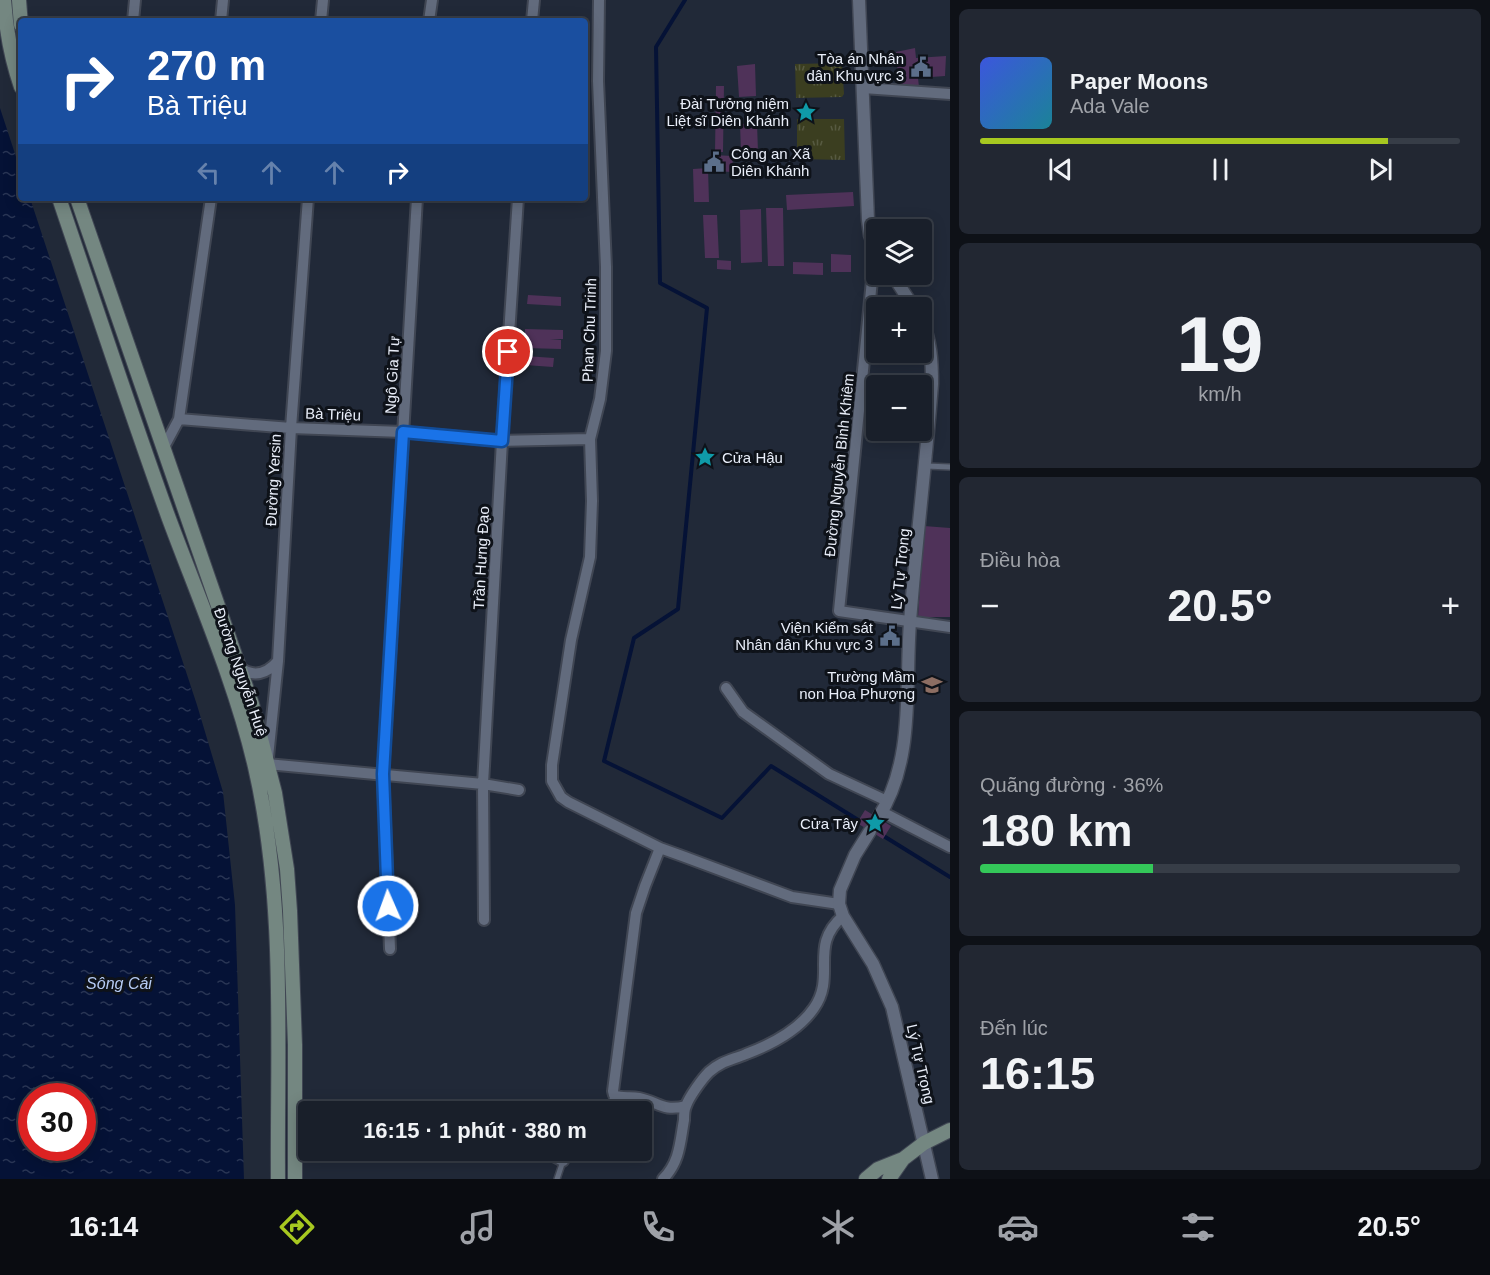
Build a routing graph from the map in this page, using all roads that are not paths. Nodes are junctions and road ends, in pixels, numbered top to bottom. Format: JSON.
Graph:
{"nodes":[{"id":1,"x":4,"y":0,"type":"edge"},
{"id":2,"x":19,"y":0,"type":"edge"},
{"id":3,"x":135,"y":0,"type":"edge"},
{"id":4,"x":224,"y":0,"type":"edge"},
{"id":5,"x":323,"y":0,"type":"edge"},
{"id":6,"x":432,"y":0,"type":"edge"},
{"id":7,"x":534,"y":0,"type":"edge"},
{"id":8,"x":599,"y":0,"type":"edge"},
{"id":9,"x":859,"y":0,"type":"edge"},
{"id":10,"x":20,"y":18,"type":"edge"},
{"id":11,"x":133,"y":18,"type":"edge"},
{"id":12,"x":221,"y":18,"type":"edge"},
{"id":13,"x":321,"y":18,"type":"edge"},
{"id":14,"x":429,"y":18,"type":"edge"},
{"id":15,"x":532,"y":18,"type":"edge"},
{"id":16,"x":18,"y":79,"type":"edge"},
{"id":17,"x":863,"y":88,"type":"junction"},
{"id":18,"x":950,"y":94,"type":"edge"},
{"id":19,"x":60,"y":201,"type":"edge"},
{"id":20,"x":78,"y":201,"type":"edge"},
{"id":21,"x":208,"y":201,"type":"edge"},
{"id":22,"x":308,"y":201,"type":"edge"},
{"id":23,"x":417,"y":201,"type":"edge"},
{"id":24,"x":518,"y":201,"type":"edge"},
{"id":25,"x":868,"y":219,"type":"edge"},
{"id":26,"x":872,"y":285,"type":"edge"},
{"id":27,"x":932,"y":363,"type":"edge"},
{"id":28,"x":179,"y":418,"type":"junction"},
{"id":29,"x":291,"y":428,"type":"junction"},
{"id":30,"x":403,"y":432,"type":"junction"},
{"id":31,"x":590,"y":439,"type":"junction"},
{"id":32,"x":502,"y":441,"type":"junction"},
{"id":33,"x":164,"y":447,"type":"junction"},
{"id":34,"x":147,"y":458,"type":"junction"},
{"id":35,"x":926,"y":466,"type":"junction"},
{"id":36,"x":950,"y":467,"type":"edge"},
{"id":37,"x":910,"y":621,"type":"junction"},
{"id":38,"x":950,"y":627,"type":"edge"},
{"id":39,"x":278,"y":661,"type":"junction"},
{"id":40,"x":239,"y":667,"type":"junction"},
{"id":41,"x":726,"y":688,"type":"dead end"},
{"id":42,"x":261,"y":765,"type":"junction"},
{"id":43,"x":383,"y":774,"type":"junction"},
{"id":44,"x":483,"y":784,"type":"junction"},
{"id":45,"x":519,"y":790,"type":"dead end"},
{"id":46,"x":882,"y":811,"type":"junction"},
{"id":47,"x":870,"y":831,"type":"dead end"},
{"id":48,"x":950,"y":847,"type":"edge"},
{"id":49,"x":660,"y":848,"type":"junction"},
{"id":50,"x":841,"y":910,"type":"junction"},
{"id":51,"x":484,"y":920,"type":"dead end"},
{"id":52,"x":390,"y":950,"type":"dead end"},
{"id":53,"x":277,"y":1046,"type":"junction"},
{"id":54,"x":295,"y":1046,"type":"junction"},
{"id":55,"x":614,"y":1095,"type":"junction"},
{"id":56,"x":611,"y":1101,"type":"edge"},
{"id":57,"x":686,"y":1106,"type":"junction"},
{"id":58,"x":950,"y":1130,"type":"edge"},
{"id":59,"x":924,"y":1143,"type":"junction"},
{"id":60,"x":903,"y":1160,"type":"junction"},
{"id":61,"x":563,"y":1161,"type":"edge"},
{"id":62,"x":278,"y":1179,"type":"edge"},
{"id":63,"x":294,"y":1179,"type":"edge"},
{"id":64,"x":557,"y":1179,"type":"edge"},
{"id":65,"x":663,"y":1179,"type":"edge"},
{"id":66,"x":866,"y":1179,"type":"edge"},
{"id":67,"x":889,"y":1179,"type":"edge"},
{"id":68,"x":932,"y":1179,"type":"edge"}],
"edges":[{"from":1,"to":16,"type":"main road"},
{"from":2,"to":10,"type":"main road"},
{"from":3,"to":11,"type":"street"},
{"from":4,"to":12,"type":"street"},
{"from":5,"to":13,"type":"street"},
{"from":6,"to":14,"type":"street"},
{"from":7,"to":15,"type":"street"},
{"from":8,"to":31,"type":"street","name":"Phan Chu Trinh"},
{"from":9,"to":17,"type":"street"},
{"from":17,"to":18,"type":"street"},
{"from":17,"to":25,"type":"street"},
{"from":19,"to":34,"type":"main road","name":"Đường Nguyễn Huệ"},
{"from":20,"to":33,"type":"main road","name":"Đường Nguyễn Huệ"},
{"from":21,"to":28,"type":"street"},
{"from":22,"to":29,"type":"street","name":"Đường Yersin"},
{"from":23,"to":30,"type":"street","name":"Ngô Gia Tự"},
{"from":24,"to":32,"type":"street","name":"Trần Hưng Đạo"},
{"from":26,"to":37,"type":"street","name":"Đường Nguyễn Bỉnh Khiêm"},
{"from":27,"to":35,"type":"street","name":"Lý Tự Trọng"},
{"from":28,"to":29,"type":"street","name":"Bà Triệu"},
{"from":28,"to":33,"type":"street"},
{"from":29,"to":30,"type":"street","name":"Bà Triệu"},
{"from":29,"to":39,"type":"street","name":"Đường Yersin"},
{"from":30,"to":32,"type":"street","name":"Bà Triệu"},
{"from":30,"to":43,"type":"street","name":"Ngô Gia Tự"},
{"from":31,"to":32,"type":"street","name":"Bà Triệu"},
{"from":31,"to":49,"type":"street","name":"Phan Chu Trinh"},
{"from":32,"to":44,"type":"street","name":"Trần Hưng Đạo"},
{"from":33,"to":34,"type":"main road"},
{"from":33,"to":40,"type":"main road","name":"Đường Nguyễn Huệ"},
{"from":34,"to":42,"type":"main road","name":"Đường Nguyễn Huệ"},
{"from":35,"to":36,"type":"lane"},
{"from":35,"to":37,"type":"street","name":"Lý Tự Trọng"},
{"from":37,"to":38,"type":"street"},
{"from":37,"to":46,"type":"street","name":"Lý Tự Trọng"},
{"from":39,"to":40,"type":"street"},
{"from":39,"to":42,"type":"street","name":"Đường Yersin"},
{"from":40,"to":42,"type":"main road","name":"Đường Nguyễn Huệ"},
{"from":41,"to":46,"type":"street"},
{"from":42,"to":43,"type":"street"},
{"from":42,"to":53,"type":"main road","name":"Đường Nguyễn Huệ"},
{"from":42,"to":54,"type":"main road","name":"Đường Nguyễn Huệ"},
{"from":43,"to":44,"type":"street"},
{"from":43,"to":52,"type":"street","name":"Ngô Gia Tự"},
{"from":44,"to":45,"type":"street"},
{"from":44,"to":51,"type":"street","name":"Trần Hưng Đạo"},
{"from":46,"to":48,"type":"street"},
{"from":47,"to":50,"type":"street"},
{"from":49,"to":50,"type":"street"},
{"from":49,"to":55,"type":"street"},
{"from":50,"to":57,"type":"street"},
{"from":50,"to":59,"type":"street","name":"Lý Tự Trọng"},
{"from":53,"to":54,"type":"main road"},
{"from":53,"to":62,"type":"main road","name":"Đường Nguyễn Huệ"},
{"from":54,"to":63,"type":"main road","name":"Đường Nguyễn Huệ"},
{"from":55,"to":56,"type":"lane"},
{"from":55,"to":57,"type":"street"},
{"from":57,"to":65,"type":"street"},
{"from":58,"to":59,"type":"main road"},
{"from":59,"to":60,"type":"main road"},
{"from":59,"to":68,"type":"street","name":"Lý Tự Trọng"},
{"from":60,"to":66,"type":"main road"},
{"from":60,"to":67,"type":"main road"},
{"from":61,"to":64,"type":"lane"}]}
